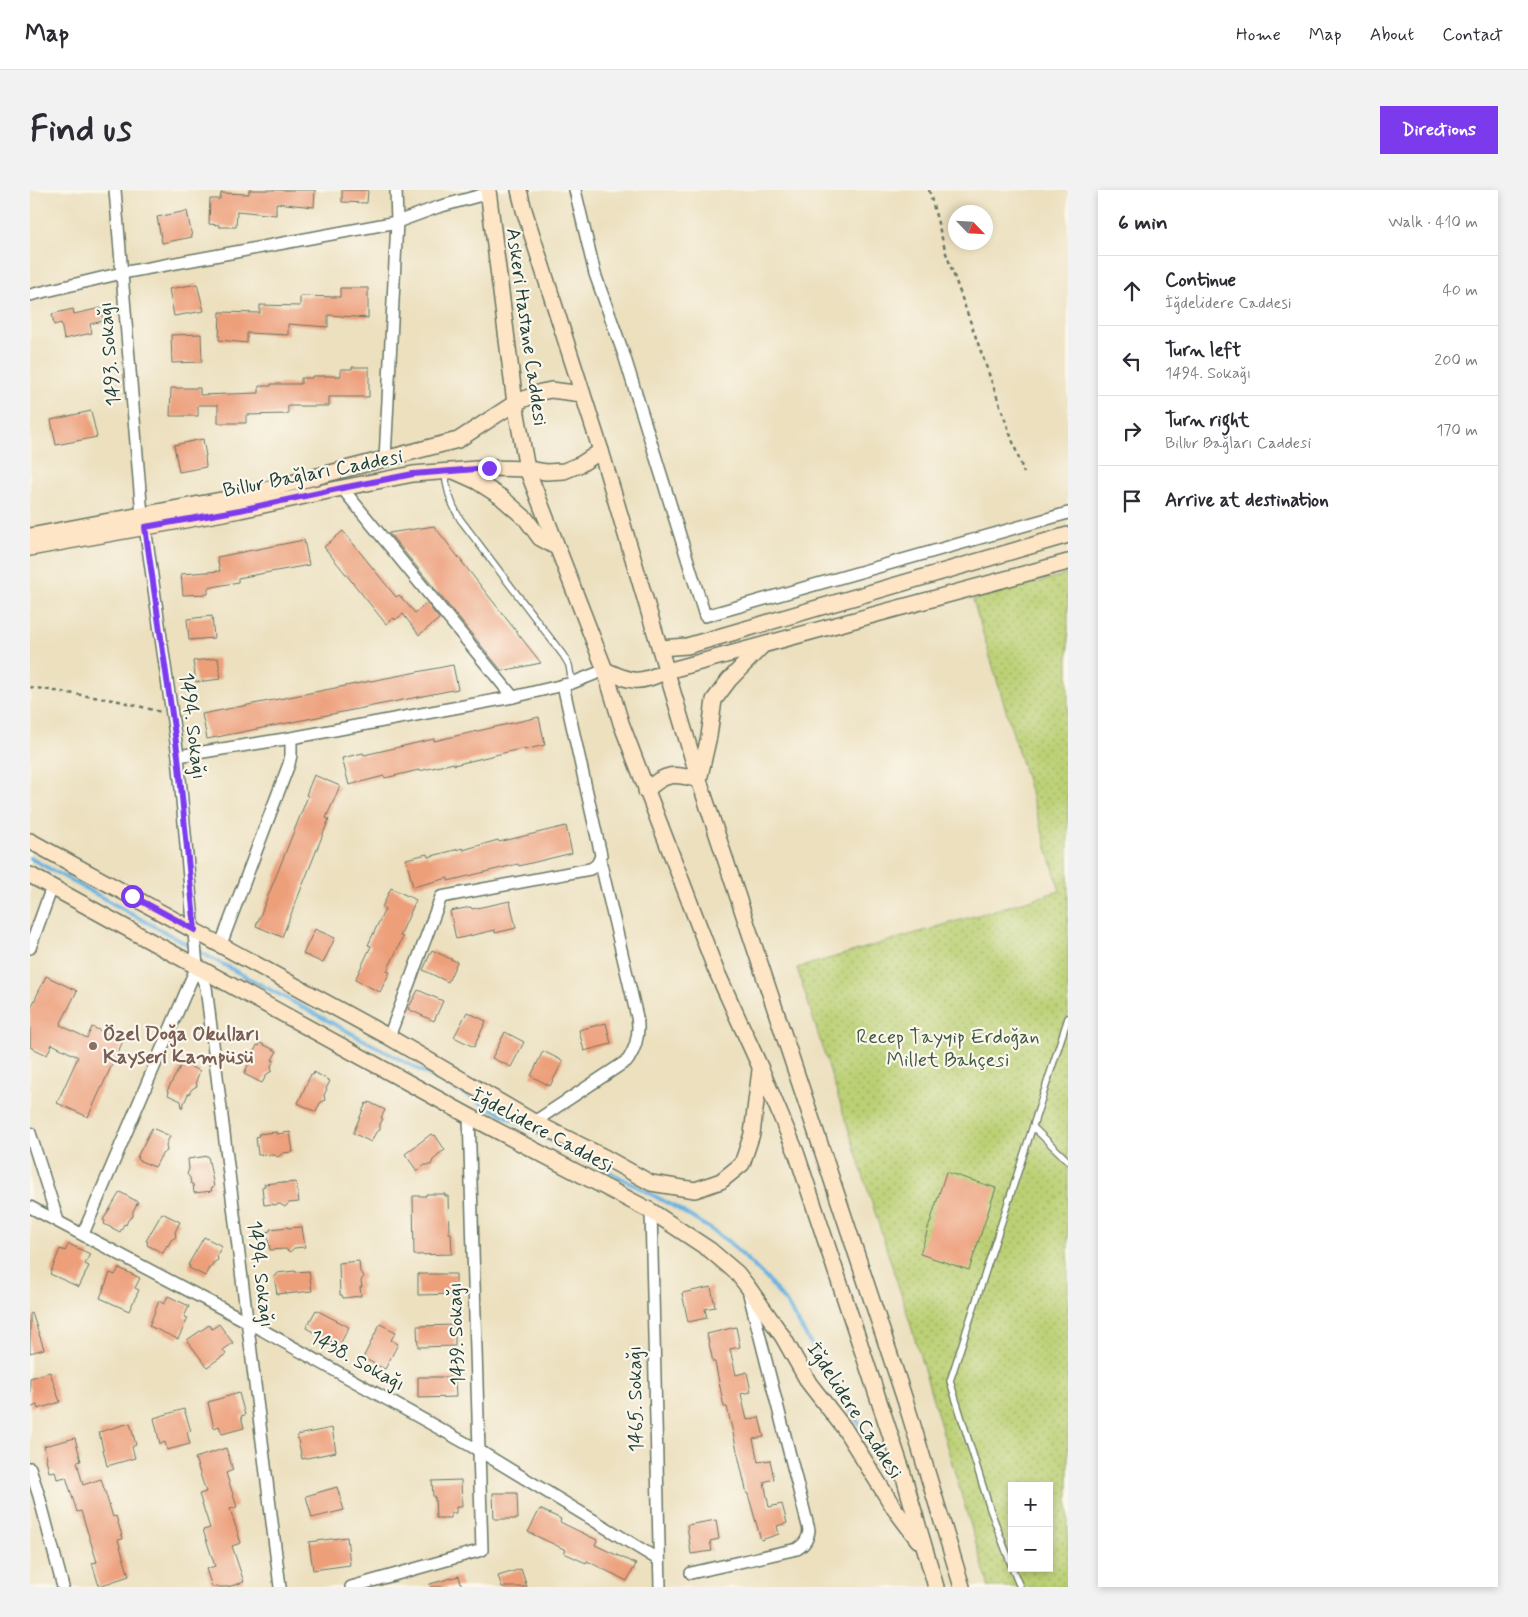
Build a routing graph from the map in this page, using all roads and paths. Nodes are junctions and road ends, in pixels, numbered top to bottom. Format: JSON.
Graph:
{"nodes":[{"id":1,"x":115,"y":190,"type":"edge"},
{"id":2,"x":396,"y":190,"type":"edge"},
{"id":3,"x":519,"y":190,"type":"edge"},
{"id":4,"x":574,"y":190,"type":"edge"},
{"id":5,"x":929,"y":190,"type":"edge"},
{"id":6,"x":488,"y":192,"type":"edge"},
{"id":7,"x":397,"y":222,"type":"junction"},
{"id":8,"x":122,"y":273,"type":"junction"},
{"id":9,"x":30,"y":295,"type":"edge"},
{"id":10,"x":582,"y":394,"type":"junction"},
{"id":11,"x":515,"y":402,"type":"junction"},
{"id":12,"x":601,"y":451,"type":"junction"},
{"id":13,"x":385,"y":459,"type":"junction"},
{"id":14,"x":527,"y":469,"type":"junction"},
{"id":15,"x":450,"y":472,"type":"junction"},
{"id":16,"x":1024,"y":473,"type":"dead end"},
{"id":17,"x":342,"y":488,"type":"junction"},
{"id":18,"x":1068,"y":513,"type":"edge"},
{"id":19,"x":144,"y":521,"type":"junction"},
{"id":20,"x":1068,"y":535,"type":"edge"},
{"id":21,"x":30,"y":536,"type":"edge"},
{"id":22,"x":556,"y":547,"type":"junction"},
{"id":23,"x":30,"y":548,"type":"edge"},
{"id":24,"x":1068,"y":562,"type":"edge"},
{"id":25,"x":761,"y":647,"type":"junction"},
{"id":26,"x":660,"y":648,"type":"junction"},
{"id":27,"x":605,"y":670,"type":"junction"},
{"id":28,"x":667,"y":671,"type":"junction"},
{"id":29,"x":568,"y":684,"type":"junction"},
{"id":30,"x":30,"y":687,"type":"edge"},
{"id":31,"x":513,"y":697,"type":"junction"},
{"id":32,"x":172,"y":716,"type":"junction"},
{"id":33,"x":291,"y":738,"type":"junction"},
{"id":34,"x":178,"y":756,"type":"junction"},
{"id":35,"x":699,"y":780,"type":"junction"},
{"id":36,"x":646,"y":791,"type":"junction"},
{"id":37,"x":30,"y":841,"type":"edge"},
{"id":38,"x":600,"y":860,"type":"junction"},
{"id":39,"x":30,"y":875,"type":"edge"},
{"id":40,"x":52,"y":887,"type":"junction"},
{"id":41,"x":195,"y":937,"type":"junction"},
{"id":42,"x":221,"y":944,"type":"junction"},
{"id":43,"x":30,"y":948,"type":"edge"},
{"id":44,"x":197,"y":964,"type":"junction"},
{"id":45,"x":1068,"y":1018,"type":"edge"},
{"id":46,"x":389,"y":1037,"type":"junction"},
{"id":47,"x":761,"y":1069,"type":"junction"},
{"id":48,"x":469,"y":1116,"type":"junction"},
{"id":49,"x":534,"y":1122,"type":"junction"},
{"id":50,"x":1033,"y":1127,"type":"junction"},
{"id":51,"x":30,"y":1133,"type":"edge"},
{"id":52,"x":1068,"y":1161,"type":"edge"},
{"id":53,"x":30,"y":1207,"type":"edge"},
{"id":54,"x":650,"y":1211,"type":"junction"},
{"id":55,"x":58,"y":1221,"type":"junction"},
{"id":56,"x":83,"y":1234,"type":"junction"},
{"id":57,"x":748,"y":1287,"type":"junction"},
{"id":58,"x":246,"y":1321,"type":"junction"},
{"id":59,"x":478,"y":1450,"type":"junction"},
{"id":60,"x":30,"y":1468,"type":"edge"},
{"id":61,"x":34,"y":1497,"type":"edge"},
{"id":62,"x":924,"y":1548,"type":"junction"},
{"id":63,"x":1008,"y":1557,"type":"edge"},
{"id":64,"x":659,"y":1560,"type":"junction"},
{"id":65,"x":1014,"y":1572,"type":"edge"},
{"id":66,"x":691,"y":1573,"type":"dead end"},
{"id":67,"x":63,"y":1587,"type":"edge"},
{"id":68,"x":280,"y":1587,"type":"edge"},
{"id":69,"x":352,"y":1587,"type":"edge"},
{"id":70,"x":660,"y":1587,"type":"edge"},
{"id":71,"x":936,"y":1587,"type":"edge"},
{"id":72,"x":962,"y":1587,"type":"edge"},
{"id":73,"x":1020,"y":1587,"type":"edge"}],
"edges":[{"from":1,"to":8,"type":"street","name":"1493. Sokağı"},
{"from":2,"to":7,"type":"street"},
{"from":3,"to":10,"type":"street","name":"Askeri Hastane Caddesi"},
{"from":4,"to":18,"type":"street"},
{"from":5,"to":16,"type":"path"},
{"from":6,"to":7,"type":"street"},
{"from":6,"to":11,"type":"street","name":"Askeri Hastane Caddesi"},
{"from":7,"to":8,"type":"street"},
{"from":7,"to":13,"type":"street"},
{"from":8,"to":9,"type":"street"},
{"from":8,"to":19,"type":"street","name":"1493. Sokağı"},
{"from":10,"to":11,"type":"street","name":"Billur Bağları Caddesi"},
{"from":10,"to":12,"type":"street"},
{"from":11,"to":13,"type":"street","name":"Billur Bağları Caddesi"},
{"from":11,"to":14,"type":"street","name":"Askeri Hastane Caddesi"},
{"from":12,"to":14,"type":"street","name":"Billur Bağları Caddesi"},
{"from":12,"to":26,"type":"street"},
{"from":13,"to":19,"type":"street","name":"Billur Bağları Caddesi"},
{"from":14,"to":15,"type":"street","name":"Billur Bağları Caddesi"},
{"from":14,"to":22,"type":"street","name":"Askeri Hastane Caddesi"},
{"from":15,"to":17,"type":"street","name":"Billur Bağları Caddesi"},
{"from":15,"to":22,"type":"street"},
{"from":15,"to":29,"type":"lane"},
{"from":17,"to":19,"type":"street","name":"Billur Bağları Caddesi"},
{"from":17,"to":31,"type":"street"},
{"from":19,"to":21,"type":"street","name":"Billur Bağları Caddesi"},
{"from":19,"to":23,"type":"street","name":"Billur Bağları Caddesi"},
{"from":19,"to":32,"type":"street","name":"1494. Sokağı"},
{"from":20,"to":26,"type":"street"},
{"from":22,"to":27,"type":"street","name":"Askeri Hastane Caddesi"},
{"from":24,"to":25,"type":"street"},
{"from":25,"to":28,"type":"street"},
{"from":25,"to":35,"type":"street"},
{"from":26,"to":28,"type":"street"},
{"from":27,"to":28,"type":"street"},
{"from":27,"to":29,"type":"street"},
{"from":27,"to":36,"type":"street","name":"Askeri Hastane Caddesi"},
{"from":28,"to":35,"type":"street"},
{"from":29,"to":31,"type":"street"},
{"from":29,"to":38,"type":"street"},
{"from":30,"to":32,"type":"path"},
{"from":31,"to":33,"type":"street"},
{"from":32,"to":34,"type":"street","name":"1494. Sokağı"},
{"from":33,"to":34,"type":"street"},
{"from":33,"to":42,"type":"street"},
{"from":34,"to":41,"type":"street","name":"1494. Sokağı"},
{"from":35,"to":36,"type":"street"},
{"from":35,"to":72,"type":"street"},
{"from":36,"to":47,"type":"street","name":"Askeri Hastane Caddesi"},
{"from":37,"to":41,"type":"street","name":"İğdelidere Caddesi"},
{"from":38,"to":46,"type":"street"},
{"from":38,"to":49,"type":"street"},
{"from":39,"to":40,"type":"street","name":"İğdelidere Caddesi"},
{"from":40,"to":43,"type":"street"},
{"from":40,"to":44,"type":"street","name":"İğdelidere Caddesi"},
{"from":41,"to":42,"type":"street","name":"İğdelidere Caddesi"},
{"from":41,"to":44,"type":"street","name":"1494. Sokağı"},
{"from":42,"to":46,"type":"street","name":"İğdelidere Caddesi"},
{"from":44,"to":48,"type":"street","name":"İğdelidere Caddesi"},
{"from":44,"to":56,"type":"street"},
{"from":44,"to":58,"type":"street","name":"1494. Sokağı"},
{"from":45,"to":50,"type":"lane"},
{"from":46,"to":49,"type":"street","name":"İğdelidere Caddesi"},
{"from":47,"to":49,"type":"street","name":"İğdelidere Caddesi"},
{"from":47,"to":62,"type":"street","name":"Askeri Hastane Caddesi"},
{"from":48,"to":54,"type":"street","name":"İğdelidere Caddesi"},
{"from":48,"to":59,"type":"street","name":"1439. Sokağı"},
{"from":50,"to":52,"type":"lane"},
{"from":50,"to":63,"type":"lane"},
{"from":51,"to":55,"type":"street"},
{"from":53,"to":55,"type":"street","name":"1438. Sokağı"},
{"from":54,"to":57,"type":"street","name":"İğdelidere Caddesi"},
{"from":54,"to":64,"type":"street","name":"1465. Sokağı"},
{"from":55,"to":56,"type":"street","name":"1438. Sokağı"},
{"from":56,"to":58,"type":"street","name":"1438. Sokağı"},
{"from":57,"to":62,"type":"street","name":"İğdelidere Caddesi"},
{"from":57,"to":66,"type":"street"},
{"from":58,"to":59,"type":"street","name":"1438. Sokağı"},
{"from":58,"to":68,"type":"street","name":"1494. Sokağı"},
{"from":59,"to":64,"type":"street","name":"1438. Sokağı"},
{"from":59,"to":69,"type":"street","name":"1439. Sokağı"},
{"from":60,"to":61,"type":"street"},
{"from":61,"to":67,"type":"street"},
{"from":62,"to":71,"type":"street","name":"Askeri Hastane Caddesi"},
{"from":64,"to":70,"type":"street","name":"1465. Sokağı"},
{"from":65,"to":73,"type":"lane"}]}
